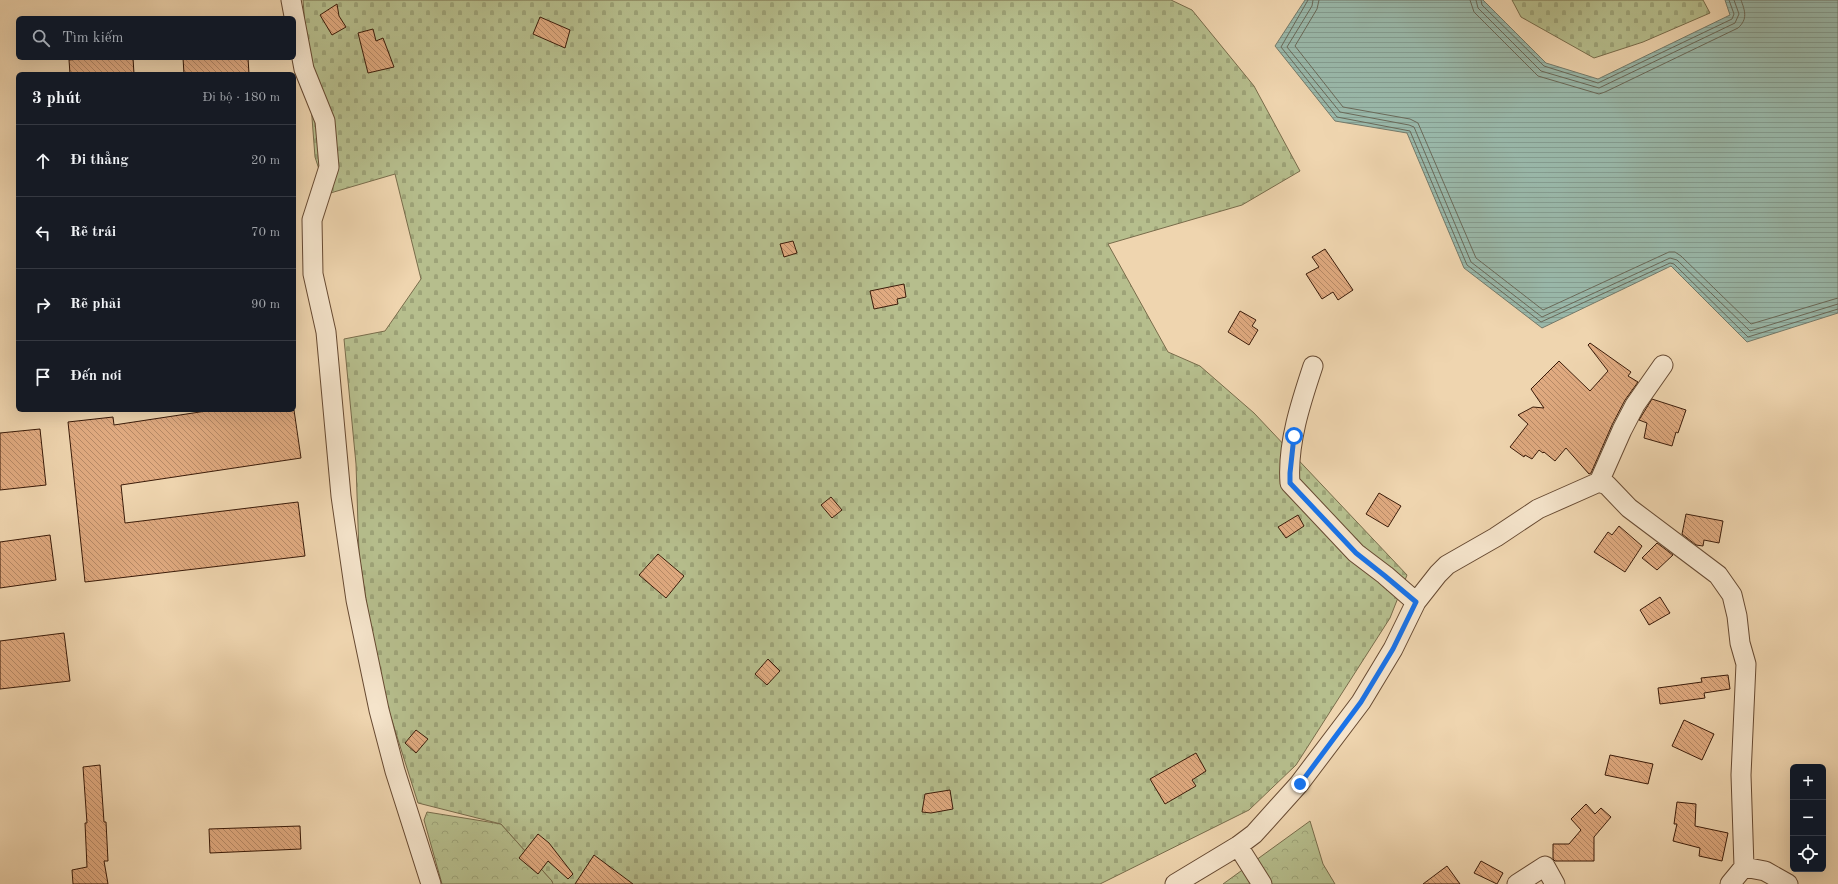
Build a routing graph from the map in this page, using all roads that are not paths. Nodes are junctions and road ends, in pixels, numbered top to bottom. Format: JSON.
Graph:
{"nodes":[{"id":1,"x":291,"y":0,"type":"edge"},
{"id":2,"x":294,"y":16,"type":"edge"},
{"id":3,"x":296,"y":27,"type":"edge"},
{"id":4,"x":1663,"y":365,"type":"dead end"},
{"id":5,"x":1313,"y":366,"type":"dead end"},
{"id":6,"x":1600,"y":482,"type":"junction"},
{"id":7,"x":1416,"y":602,"type":"junction"},
{"id":8,"x":1238,"y":846,"type":"junction"},
{"id":9,"x":1744,"y":866,"type":"junction"},
{"id":10,"x":431,"y":884,"type":"edge"},
{"id":11,"x":1175,"y":884,"type":"edge"},
{"id":12,"x":1262,"y":884,"type":"edge"},
{"id":13,"x":1516,"y":884,"type":"edge"},
{"id":14,"x":1555,"y":884,"type":"edge"},
{"id":15,"x":1730,"y":884,"type":"edge"},
{"id":16,"x":1788,"y":884,"type":"edge"}],
"edges":[{"from":1,"to":2,"type":"street"},
{"from":3,"to":10,"type":"street"},
{"from":4,"to":6,"type":"street"},
{"from":5,"to":7,"type":"street"},
{"from":6,"to":7,"type":"street"},
{"from":6,"to":9,"type":"street"},
{"from":7,"to":8,"type":"street"},
{"from":8,"to":11,"type":"street"},
{"from":8,"to":12,"type":"street"},
{"from":9,"to":15,"type":"street"},
{"from":9,"to":16,"type":"street"},
{"from":13,"to":14,"type":"street"}]}
